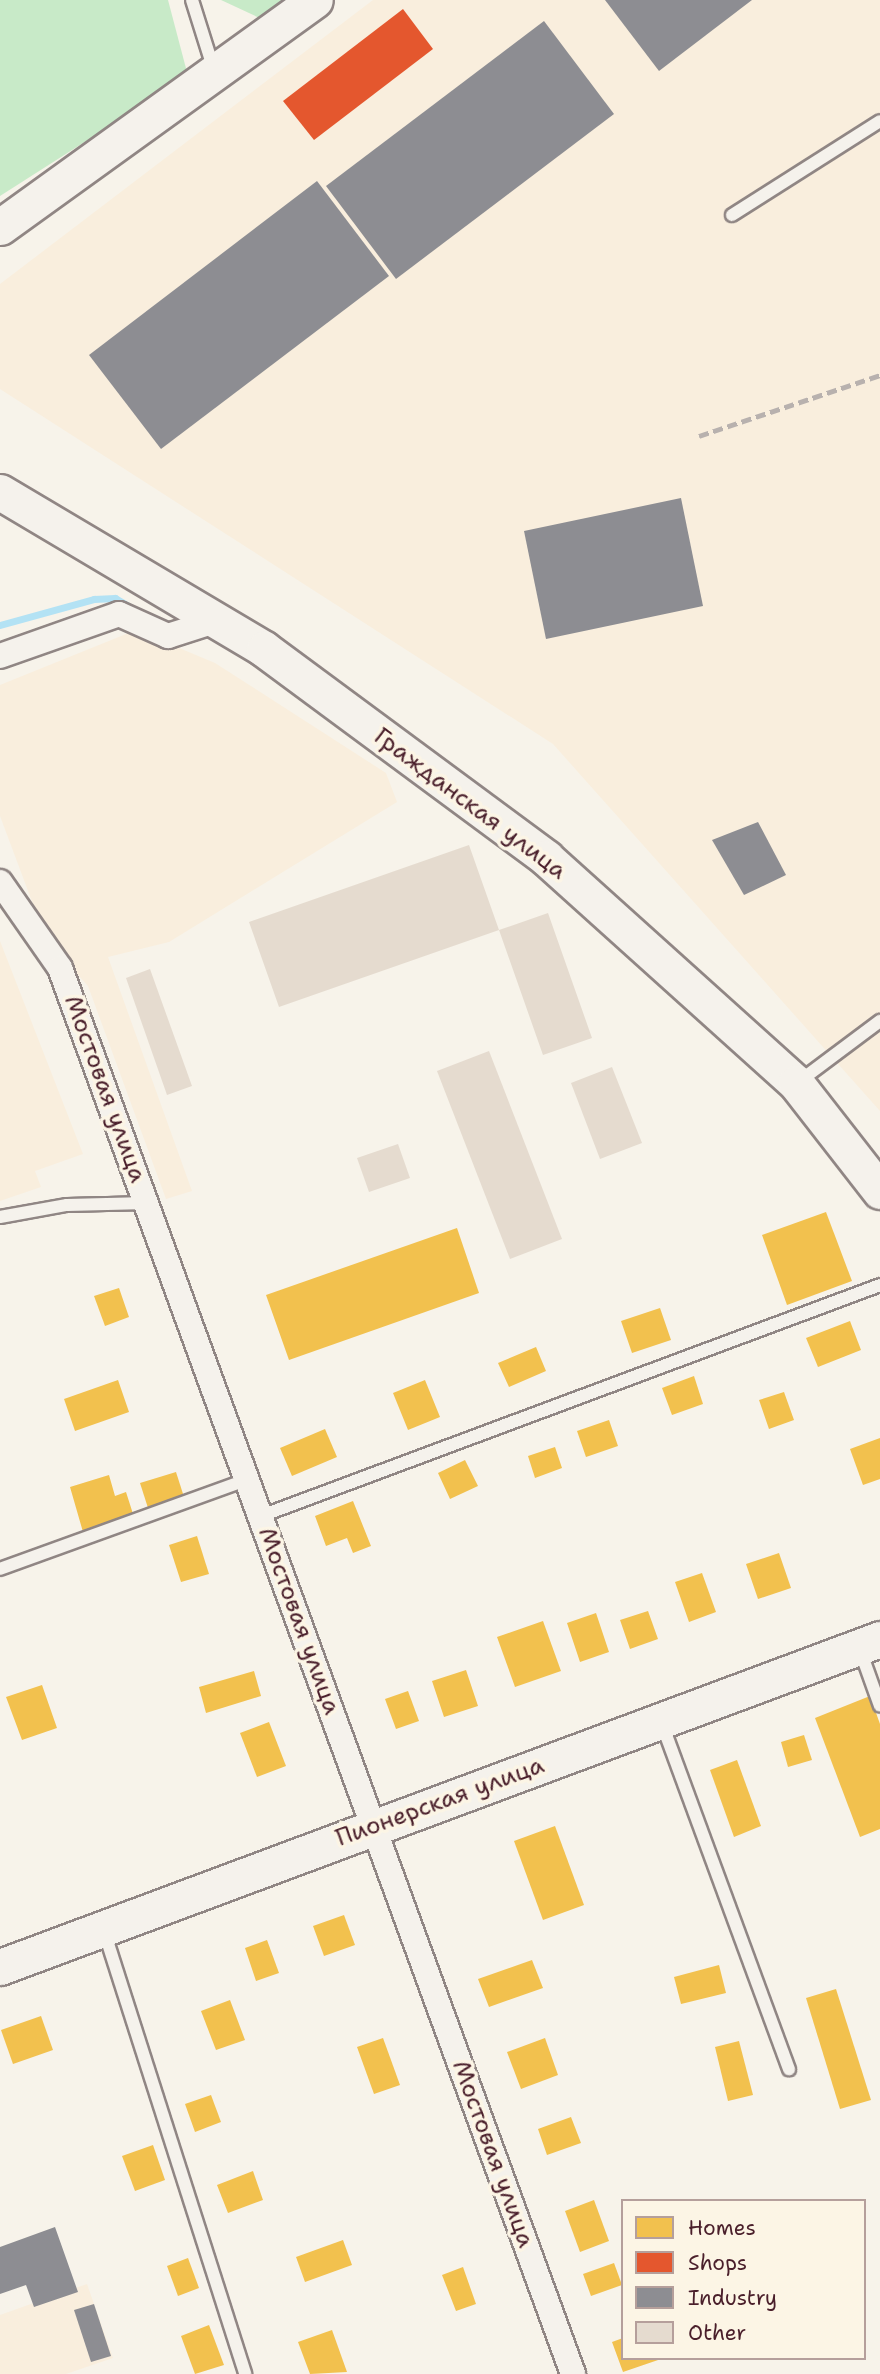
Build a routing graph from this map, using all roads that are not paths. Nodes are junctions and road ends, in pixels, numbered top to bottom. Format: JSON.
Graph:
{"nodes":[{"id":1,"x":192,"y":0,"type":"edge"},
{"id":2,"x":315,"y":0,"type":"edge"},
{"id":3,"x":215,"y":75,"type":"junction"},
{"id":4,"x":880,"y":121,"type":"edge"},
{"id":5,"x":732,"y":215,"type":"dead end"},
{"id":6,"x":0,"y":226,"type":"edge"},
{"id":7,"x":0,"y":492,"type":"edge"},
{"id":8,"x":215,"y":621,"type":"junction"},
{"id":9,"x":0,"y":656,"type":"edge"},
{"id":10,"x":0,"y":882,"type":"edge"},
{"id":11,"x":880,"y":1021,"type":"edge"},
{"id":12,"x":796,"y":1083,"type":"junction"},
{"id":13,"x":880,"y":1191,"type":"edge"},
{"id":14,"x":147,"y":1202,"type":"junction"},
{"id":15,"x":0,"y":1217,"type":"edge"},
{"id":16,"x":880,"y":1285,"type":"edge"},
{"id":17,"x":248,"y":1479,"type":"junction"},
{"id":18,"x":261,"y":1516,"type":"junction"},
{"id":19,"x":0,"y":1569,"type":"edge"},
{"id":20,"x":869,"y":1643,"type":"edge"},
{"id":21,"x":880,"y":1706,"type":"edge"},
{"id":22,"x":660,"y":1720,"type":"junction"},
{"id":23,"x":373,"y":1826,"type":"junction"},
{"id":24,"x":103,"y":1928,"type":"junction"},
{"id":25,"x":0,"y":1967,"type":"edge"},
{"id":26,"x":789,"y":2069,"type":"dead end"},
{"id":27,"x":245,"y":2374,"type":"edge"},
{"id":28,"x":573,"y":2374,"type":"edge"}],
"edges":[{"from":1,"to":3,"type":"lane"},
{"from":2,"to":3,"type":"street"},
{"from":3,"to":6,"type":"street"},
{"from":4,"to":5,"type":"lane"},
{"from":7,"to":8,"type":"street","name":"Гражданская улица"},
{"from":8,"to":9,"type":"street"},
{"from":8,"to":12,"type":"street","name":"Гражданская улица"},
{"from":10,"to":14,"type":"street","name":"Мостовая улица"},
{"from":11,"to":12,"type":"lane"},
{"from":12,"to":13,"type":"street","name":"Гражданская улица"},
{"from":14,"to":15,"type":"lane"},
{"from":14,"to":17,"type":"street","name":"Мостовая улица"},
{"from":16,"to":18,"type":"lane"},
{"from":17,"to":18,"type":"street","name":"Мостовая улица"},
{"from":17,"to":19,"type":"lane"},
{"from":18,"to":23,"type":"street","name":"Мостовая улица"},
{"from":20,"to":21,"type":"lane"},
{"from":20,"to":22,"type":"street","name":"Пионерская улица"},
{"from":22,"to":23,"type":"street","name":"Пионерская улица"},
{"from":22,"to":26,"type":"lane"},
{"from":23,"to":24,"type":"street","name":"Пионерская улица"},
{"from":23,"to":28,"type":"street","name":"Мостовая улица"},
{"from":24,"to":25,"type":"street","name":"Пионерская улица"},
{"from":24,"to":27,"type":"lane"}]}
